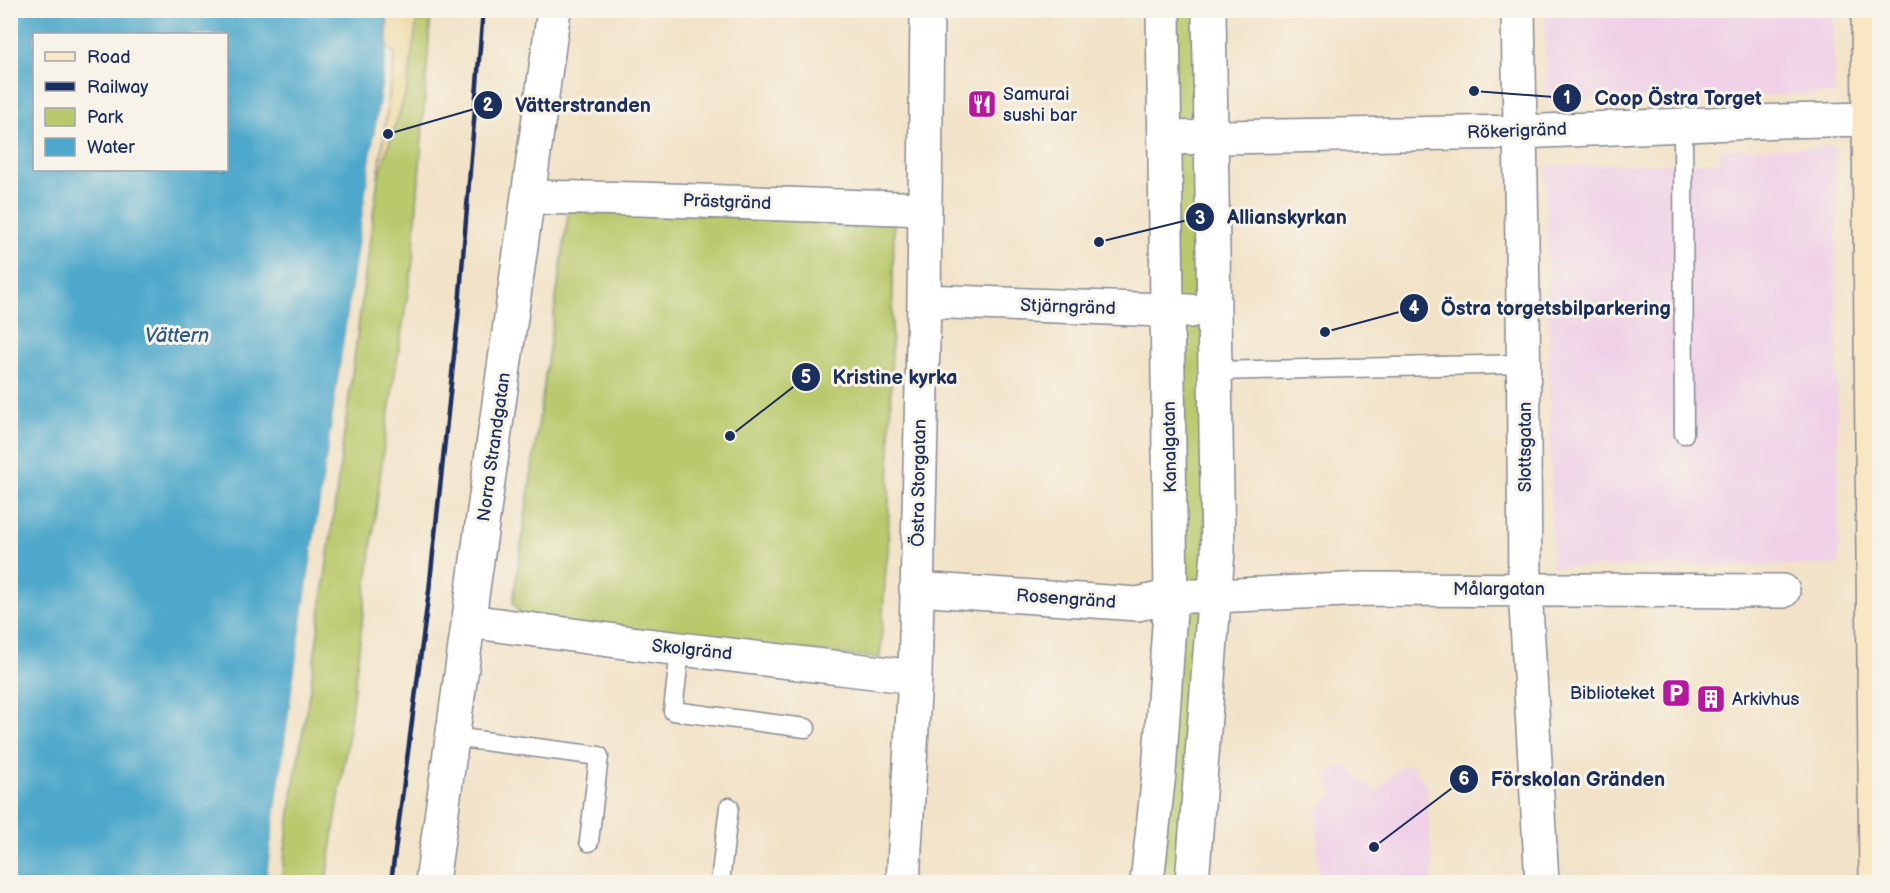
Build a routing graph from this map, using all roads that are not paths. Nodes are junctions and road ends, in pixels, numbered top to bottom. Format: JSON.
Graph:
{"nodes":[{"id":1,"x":554,"y":10,"type":"edge"},
{"id":2,"x":927,"y":10,"type":"edge"},
{"id":3,"x":1163,"y":10,"type":"edge"},
{"id":4,"x":1209,"y":10,"type":"edge"},
{"id":5,"x":1518,"y":10,"type":"edge"},
{"id":6,"x":1868,"y":10,"type":"edge"},
{"id":7,"x":1870,"y":119,"type":"junction"},
{"id":8,"x":1683,"y":125,"type":"junction"},
{"id":9,"x":1519,"y":132,"type":"junction"},
{"id":10,"x":1165,"y":138,"type":"junction"},
{"id":11,"x":1212,"y":138,"type":"junction"},
{"id":12,"x":528,"y":197,"type":"junction"},
{"id":13,"x":925,"y":209,"type":"junction"},
{"id":14,"x":924,"y":301,"type":"junction"},
{"id":15,"x":1168,"y":311,"type":"junction"},
{"id":16,"x":1213,"y":311,"type":"junction"},
{"id":17,"x":1524,"y":364,"type":"junction"},
{"id":18,"x":1215,"y":371,"type":"junction"},
{"id":19,"x":1684,"y":434,"type":"dead end"},
{"id":20,"x":916,"y":589,"type":"junction"},
{"id":21,"x":1525,"y":589,"type":"junction"},
{"id":22,"x":1783,"y":591,"type":"dead end"},
{"id":23,"x":1171,"y":596,"type":"junction"},
{"id":24,"x":1215,"y":596,"type":"junction"},
{"id":25,"x":469,"y":621,"type":"junction"},
{"id":26,"x":680,"y":649,"type":"junction"},
{"id":27,"x":915,"y":677,"type":"junction"},
{"id":28,"x":806,"y":728,"type":"dead end"},
{"id":29,"x":453,"y":737,"type":"junction"},
{"id":30,"x":729,"y":807,"type":"dead end"},
{"id":31,"x":589,"y":842,"type":"dead end"},
{"id":32,"x":432,"y":882,"type":"edge"},
{"id":33,"x":720,"y":882,"type":"edge"},
{"id":34,"x":903,"y":882,"type":"edge"},
{"id":35,"x":1147,"y":882,"type":"edge"},
{"id":36,"x":1192,"y":882,"type":"edge"},
{"id":37,"x":1542,"y":882,"type":"edge"},
{"id":38,"x":1876,"y":882,"type":"edge"}],
"edges":[{"from":1,"to":12,"type":"street","name":"Norra Strandgatan"},
{"from":2,"to":13,"type":"street","name":"Östra Storgatan"},
{"from":3,"to":10,"type":"street","name":"Kanalgatan"},
{"from":4,"to":11,"type":"street"},
{"from":5,"to":9,"type":"street","name":"Slottsgatan"},
{"from":6,"to":7,"type":"main road"},
{"from":7,"to":8,"type":"street","name":"Rökerigränd"},
{"from":7,"to":38,"type":"main road"},
{"from":8,"to":9,"type":"street","name":"Rökerigränd"},
{"from":8,"to":19,"type":"lane"},
{"from":9,"to":11,"type":"street","name":"Rökerigränd"},
{"from":9,"to":17,"type":"street","name":"Slottsgatan"},
{"from":10,"to":11,"type":"street","name":"Rökerigränd"},
{"from":10,"to":15,"type":"street","name":"Kanalgatan"},
{"from":11,"to":16,"type":"street"},
{"from":12,"to":13,"type":"street","name":"Prästgränd"},
{"from":12,"to":25,"type":"street","name":"Norra Strandgatan"},
{"from":13,"to":14,"type":"street","name":"Östra Storgatan"},
{"from":14,"to":15,"type":"street","name":"Stjärngränd"},
{"from":14,"to":20,"type":"street","name":"Östra Storgatan"},
{"from":15,"to":16,"type":"street","name":"Stjärngränd"},
{"from":15,"to":23,"type":"street","name":"Kanalgatan"},
{"from":16,"to":18,"type":"street"},
{"from":17,"to":18,"type":"lane"},
{"from":17,"to":21,"type":"street","name":"Slottsgatan"},
{"from":18,"to":24,"type":"street"},
{"from":20,"to":23,"type":"street","name":"Rosengränd"},
{"from":20,"to":27,"type":"street","name":"Östra Storgatan"},
{"from":21,"to":22,"type":"street","name":"Målargatan"},
{"from":21,"to":24,"type":"street","name":"Målargatan"},
{"from":21,"to":37,"type":"street","name":"Slottsgatan"},
{"from":23,"to":24,"type":"street","name":"Rosengränd"},
{"from":23,"to":35,"type":"street","name":"Kanalgatan"},
{"from":24,"to":36,"type":"street"},
{"from":25,"to":26,"type":"street","name":"Skolgränd"},
{"from":25,"to":29,"type":"street","name":"Norra Strandgatan"},
{"from":26,"to":27,"type":"street","name":"Skolgränd"},
{"from":26,"to":28,"type":"lane"},
{"from":27,"to":34,"type":"street","name":"Östra Storgatan"},
{"from":29,"to":31,"type":"lane"},
{"from":29,"to":32,"type":"street","name":"Norra Strandgatan"},
{"from":30,"to":33,"type":"lane"}]}
